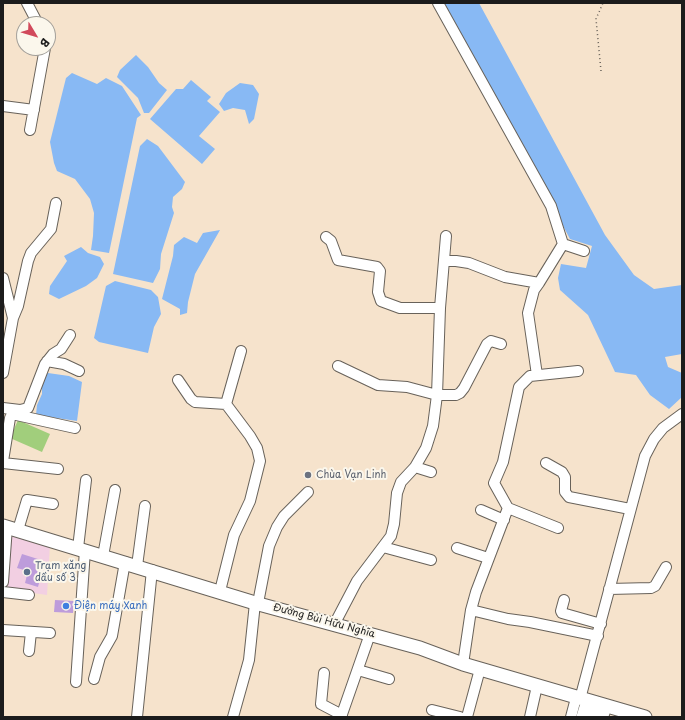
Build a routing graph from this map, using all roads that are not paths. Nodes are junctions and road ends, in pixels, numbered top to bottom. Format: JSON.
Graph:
{"nodes":[{"id":1,"x":27,"y":3,"type":"edge"},
{"id":2,"x":438,"y":3,"type":"edge"},
{"id":3,"x":34,"y":16,"type":"edge"},
{"id":4,"x":43,"y":56,"type":"edge"},
{"id":5,"x":3,"y":106,"type":"edge"},
{"id":6,"x":34,"y":110,"type":"junction"},
{"id":7,"x":30,"y":130,"type":"dead end"},
{"id":8,"x":56,"y":203,"type":"dead end"},
{"id":9,"x":446,"y":236,"type":"dead end"},
{"id":10,"x":326,"y":237,"type":"dead end"},
{"id":11,"x":563,"y":244,"type":"junction"},
{"id":12,"x":584,"y":251,"type":"dead end"},
{"id":13,"x":444,"y":261,"type":"junction"},
{"id":14,"x":3,"y":278,"type":"edge"},
{"id":15,"x":539,"y":283,"type":"junction"},
{"id":16,"x":440,"y":308,"type":"junction"},
{"id":17,"x":13,"y":318,"type":"junction"},
{"id":18,"x":70,"y":335,"type":"dead end"},
{"id":19,"x":502,"y":344,"type":"dead end"},
{"id":20,"x":241,"y":351,"type":"dead end"},
{"id":21,"x":47,"y":361,"type":"junction"},
{"id":22,"x":338,"y":366,"type":"dead end"},
{"id":23,"x":79,"y":371,"type":"dead end"},
{"id":24,"x":578,"y":371,"type":"dead end"},
{"id":25,"x":3,"y":373,"type":"edge"},
{"id":26,"x":537,"y":374,"type":"junction"},
{"id":27,"x":178,"y":380,"type":"dead end"},
{"id":28,"x":437,"y":395,"type":"junction"},
{"id":29,"x":226,"y":404,"type":"junction"},
{"id":30,"x":3,"y":408,"type":"edge"},
{"id":31,"x":682,"y":414,"type":"edge"},
{"id":32,"x":75,"y":428,"type":"dead end"},
{"id":33,"x":3,"y":462,"type":"edge"},
{"id":34,"x":546,"y":463,"type":"dead end"},
{"id":35,"x":415,"y":467,"type":"junction"},
{"id":36,"x":58,"y":469,"type":"dead end"},
{"id":37,"x":431,"y":472,"type":"dead end"},
{"id":38,"x":86,"y":480,"type":"dead end"},
{"id":39,"x":115,"y":490,"type":"dead end"},
{"id":40,"x":308,"y":492,"type":"dead end"},
{"id":41,"x":53,"y":504,"type":"dead end"},
{"id":42,"x":145,"y":506,"type":"dead end"},
{"id":43,"x":508,"y":508,"type":"junction"},
{"id":44,"x":630,"y":509,"type":"junction"},
{"id":45,"x":481,"y":510,"type":"dead end"},
{"id":46,"x":504,"y":520,"type":"junction"},
{"id":47,"x":9,"y":528,"type":"edge"},
{"id":48,"x":558,"y":528,"type":"dead end"},
{"id":49,"x":383,"y":547,"type":"junction"},
{"id":50,"x":457,"y":548,"type":"dead end"},
{"id":51,"x":82,"y":549,"type":"junction"},
{"id":52,"x":4,"y":555,"type":"edge"},
{"id":53,"x":103,"y":556,"type":"junction"},
{"id":54,"x":488,"y":558,"type":"junction"},
{"id":55,"x":432,"y":560,"type":"dead end"},
{"id":56,"x":131,"y":564,"type":"junction"},
{"id":57,"x":666,"y":567,"type":"dead end"},
{"id":58,"x":152,"y":570,"type":"junction"},
{"id":59,"x":3,"y":582,"type":"edge"},
{"id":60,"x":609,"y":589,"type":"junction"},
{"id":61,"x":220,"y":591,"type":"junction"},
{"id":62,"x":3,"y":592,"type":"edge"},
{"id":63,"x":29,"y":595,"type":"dead end"},
{"id":64,"x":564,"y":600,"type":"dead end"},
{"id":65,"x":257,"y":603,"type":"junction"},
{"id":66,"x":471,"y":610,"type":"junction"},
{"id":67,"x":336,"y":623,"type":"junction"},
{"id":68,"x":601,"y":624,"type":"junction"},
{"id":69,"x":3,"y":630,"type":"edge"},
{"id":70,"x":31,"y":632,"type":"junction"},
{"id":71,"x":50,"y":633,"type":"dead end"},
{"id":72,"x":370,"y":634,"type":"junction"},
{"id":73,"x":598,"y":636,"type":"junction"},
{"id":74,"x":29,"y":651,"type":"dead end"},
{"id":75,"x":464,"y":664,"type":"junction"},
{"id":76,"x":480,"y":669,"type":"junction"},
{"id":77,"x":358,"y":670,"type":"junction"},
{"id":78,"x":324,"y":673,"type":"dead end"},
{"id":79,"x":94,"y":679,"type":"dead end"},
{"id":80,"x":389,"y":679,"type":"dead end"},
{"id":81,"x":76,"y":682,"type":"dead end"},
{"id":82,"x":537,"y":686,"type":"junction"},
{"id":83,"x":592,"y":704,"type":"edge"},
{"id":84,"x":432,"y":710,"type":"dead end"},
{"id":85,"x":341,"y":716,"type":"edge"},
{"id":86,"x":137,"y":717,"type":"edge"},
{"id":87,"x":232,"y":717,"type":"edge"},
{"id":88,"x":460,"y":717,"type":"edge"},
{"id":89,"x":467,"y":717,"type":"edge"},
{"id":90,"x":530,"y":717,"type":"edge"},
{"id":91,"x":571,"y":717,"type":"edge"},
{"id":92,"x":583,"y":717,"type":"edge"},
{"id":93,"x":594,"y":717,"type":"edge"},
{"id":94,"x":645,"y":717,"type":"edge"}],
"edges":[{"from":1,"to":3,"type":"street"},
{"from":2,"to":11,"type":"street"},
{"from":4,"to":6,"type":"street"},
{"from":5,"to":6,"type":"street"},
{"from":6,"to":7,"type":"street"},
{"from":8,"to":17,"type":"street"},
{"from":9,"to":13,"type":"street"},
{"from":10,"to":16,"type":"street"},
{"from":11,"to":12,"type":"street"},
{"from":11,"to":15,"type":"street"},
{"from":13,"to":15,"type":"street"},
{"from":13,"to":16,"type":"street"},
{"from":14,"to":17,"type":"street"},
{"from":15,"to":26,"type":"street"},
{"from":16,"to":28,"type":"street"},
{"from":17,"to":25,"type":"street"},
{"from":18,"to":21,"type":"street"},
{"from":19,"to":28,"type":"street"},
{"from":20,"to":29,"type":"street"},
{"from":21,"to":23,"type":"street"},
{"from":21,"to":30,"type":"street"},
{"from":22,"to":28,"type":"street"},
{"from":24,"to":26,"type":"street"},
{"from":26,"to":43,"type":"street"},
{"from":27,"to":29,"type":"street"},
{"from":28,"to":35,"type":"street"},
{"from":29,"to":61,"type":"street"},
{"from":31,"to":44,"type":"street"},
{"from":32,"to":33,"type":"street"},
{"from":33,"to":36,"type":"street"},
{"from":34,"to":44,"type":"street"},
{"from":35,"to":37,"type":"street"},
{"from":35,"to":49,"type":"street"},
{"from":38,"to":51,"type":"street"},
{"from":39,"to":53,"type":"street"},
{"from":40,"to":65,"type":"street"},
{"from":41,"to":47,"type":"street"},
{"from":42,"to":56,"type":"street"},
{"from":43,"to":46,"type":"street"},
{"from":43,"to":48,"type":"street"},
{"from":44,"to":60,"type":"street"},
{"from":45,"to":46,"type":"street"},
{"from":46,"to":54,"type":"street"},
{"from":47,"to":51,"type":"main road","name":"Đường Bùi Hữu Nghĩa"},
{"from":47,"to":52,"type":"street"},
{"from":49,"to":55,"type":"street"},
{"from":49,"to":67,"type":"street"},
{"from":50,"to":54,"type":"street"},
{"from":51,"to":53,"type":"main road","name":"Đường Bùi Hữu Nghĩa"},
{"from":51,"to":81,"type":"street"},
{"from":52,"to":59,"type":"street"},
{"from":53,"to":56,"type":"main road","name":"Đường Bùi Hữu Nghĩa"},
{"from":54,"to":66,"type":"street"},
{"from":56,"to":58,"type":"main road","name":"Đường Bùi Hữu Nghĩa"},
{"from":56,"to":79,"type":"street"},
{"from":57,"to":60,"type":"street"},
{"from":58,"to":61,"type":"main road","name":"Đường Bùi Hữu Nghĩa"},
{"from":58,"to":86,"type":"street"},
{"from":60,"to":68,"type":"street"},
{"from":61,"to":65,"type":"main road","name":"Đường Bùi Hữu Nghĩa"},
{"from":62,"to":63,"type":"street"},
{"from":64,"to":68,"type":"street"},
{"from":65,"to":67,"type":"main road","name":"Đường Bùi Hữu Nghĩa"},
{"from":65,"to":87,"type":"street"},
{"from":66,"to":73,"type":"street"},
{"from":66,"to":75,"type":"street"},
{"from":67,"to":72,"type":"main road","name":"Đường Bùi Hữu Nghĩa"},
{"from":68,"to":73,"type":"street"},
{"from":69,"to":70,"type":"street"},
{"from":70,"to":71,"type":"street"},
{"from":70,"to":74,"type":"street"},
{"from":72,"to":75,"type":"main road","name":"Đường Bùi Hữu Nghĩa"},
{"from":72,"to":77,"type":"street"},
{"from":73,"to":83,"type":"street"},
{"from":75,"to":76,"type":"main road","name":"Đường Bùi Hữu Nghĩa"},
{"from":76,"to":82,"type":"main road","name":"Đường Bùi Hữu Nghĩa"},
{"from":76,"to":89,"type":"street"},
{"from":77,"to":80,"type":"street"},
{"from":77,"to":85,"type":"street"},
{"from":78,"to":85,"type":"street"},
{"from":82,"to":83,"type":"main road","name":"Đường Bùi Hữu Nghĩa"},
{"from":82,"to":90,"type":"street"},
{"from":83,"to":91,"type":"street"},
{"from":83,"to":92,"type":"main road"},
{"from":83,"to":93,"type":"main road"},
{"from":83,"to":94,"type":"main road","name":"Đường Bùi Hữu Nghĩa"},
{"from":84,"to":88,"type":"street"}]}
